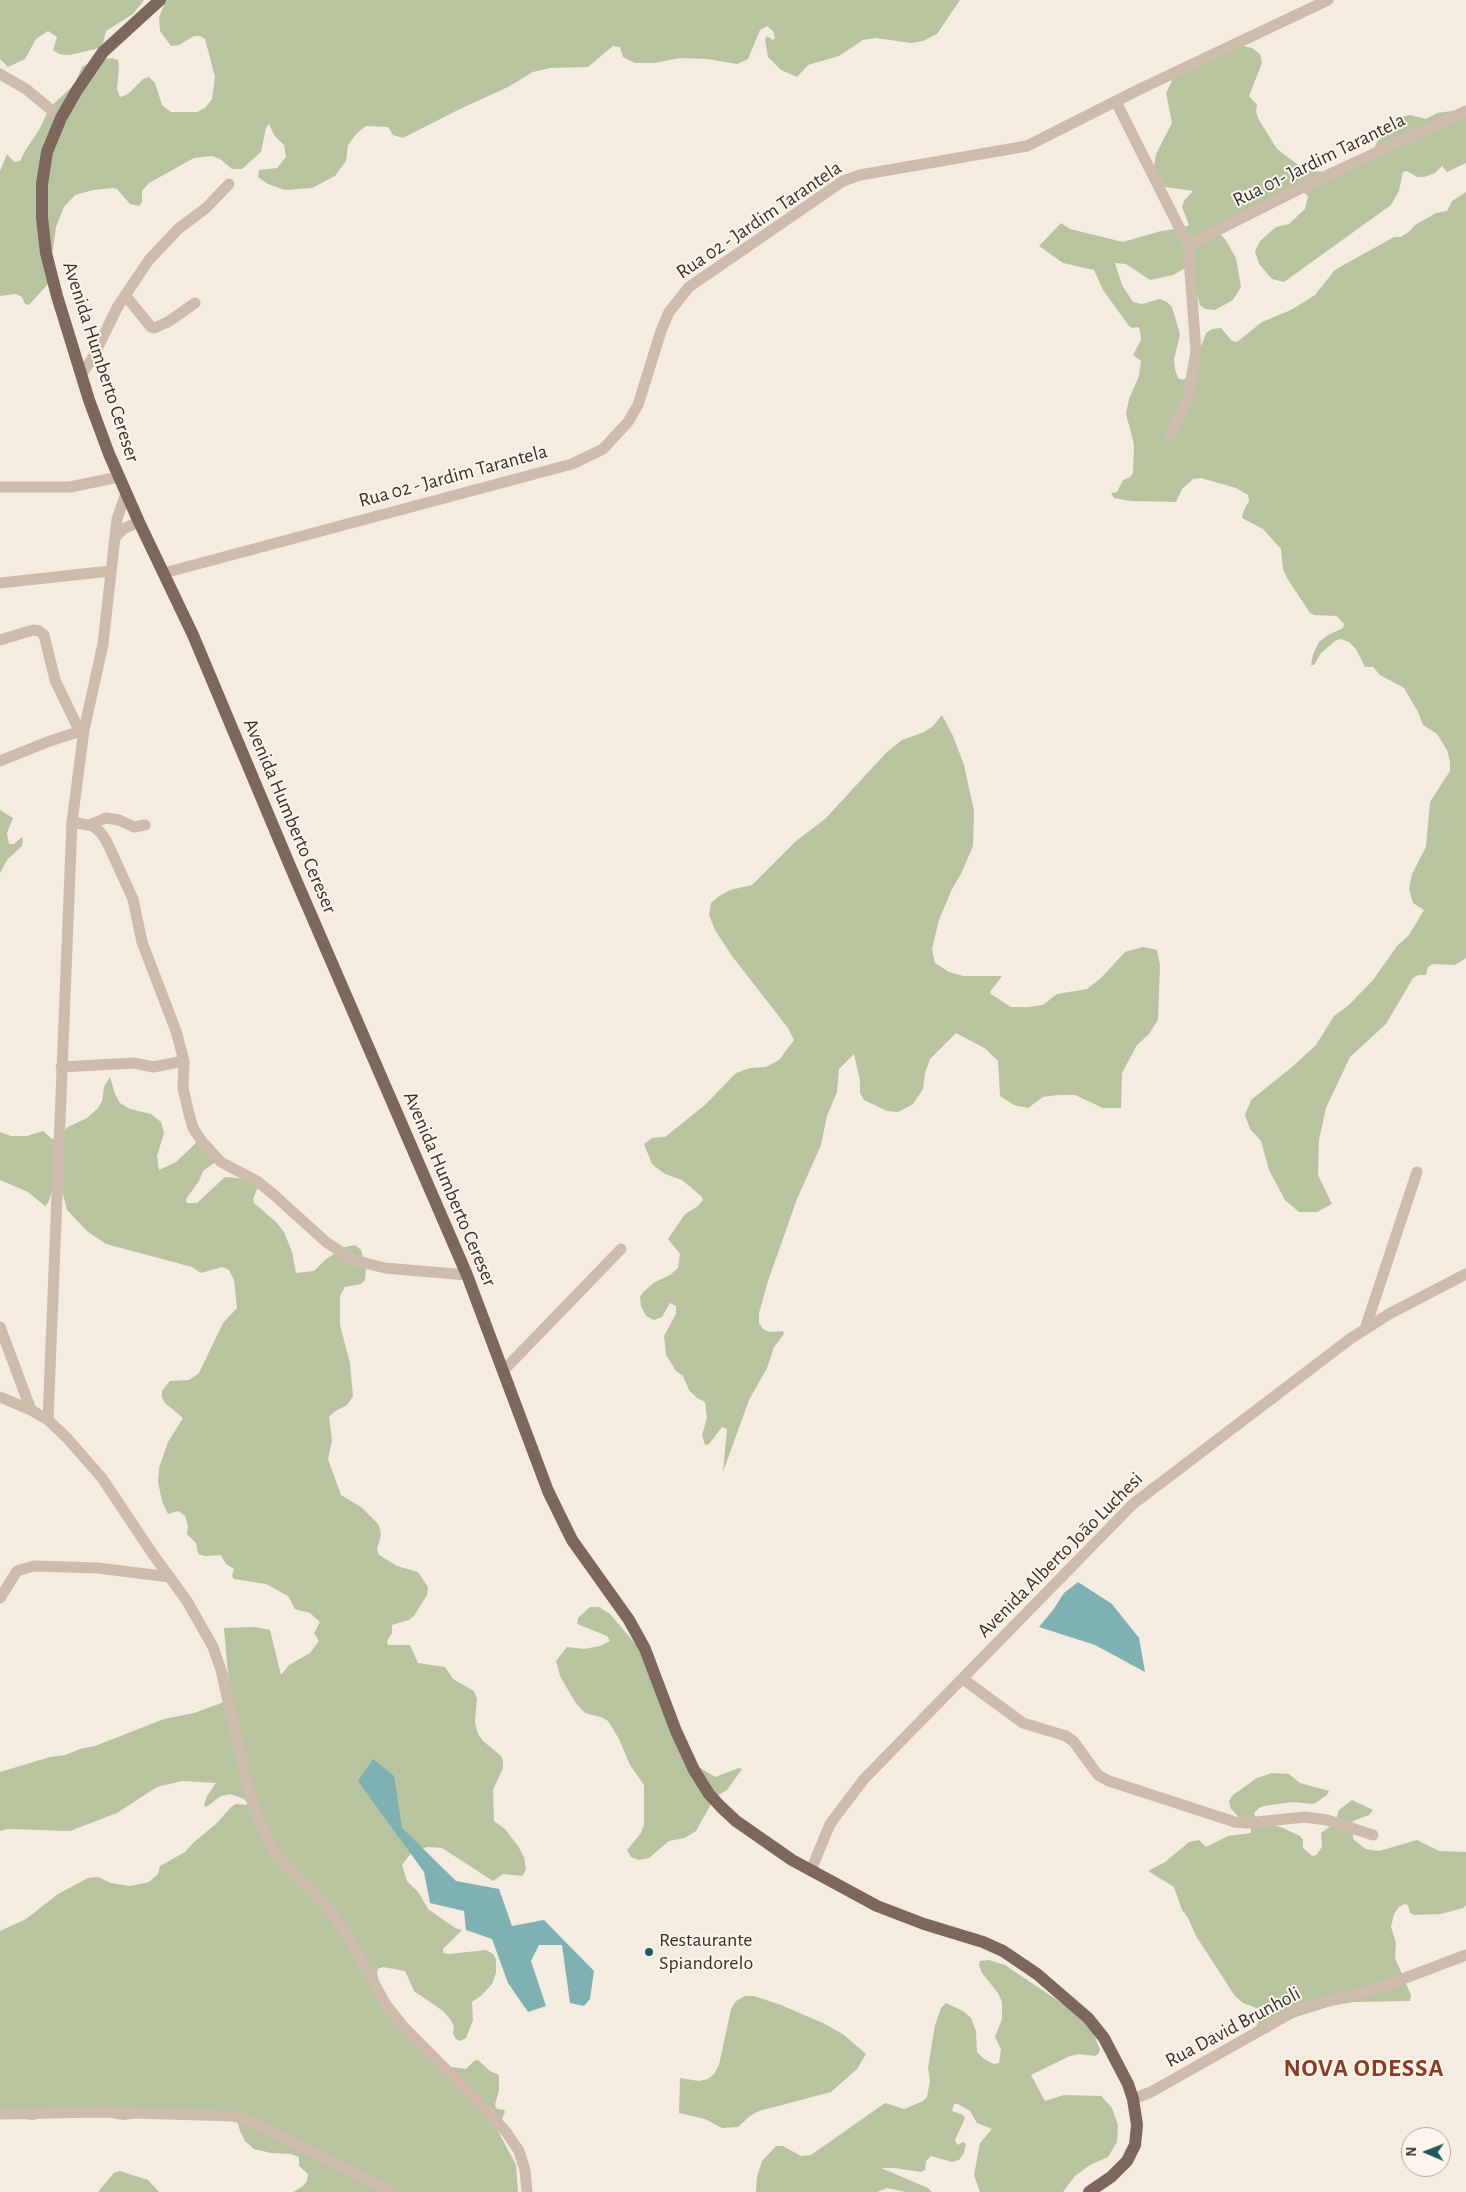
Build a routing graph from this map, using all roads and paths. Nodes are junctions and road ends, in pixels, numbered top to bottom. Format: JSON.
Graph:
{"nodes":[{"id":1,"x":160,"y":0,"type":"edge"},
{"id":2,"x":1328,"y":0,"type":"edge"},
{"id":3,"x":0,"y":74,"type":"edge"},
{"id":4,"x":1116,"y":102,"type":"junction"},
{"id":5,"x":1466,"y":111,"type":"edge"},
{"id":6,"x":61,"y":118,"type":"junction"},
{"id":7,"x":229,"y":184,"type":"dead end"},
{"id":8,"x":1188,"y":245,"type":"junction"},
{"id":9,"x":125,"y":295,"type":"junction"},
{"id":10,"x":195,"y":303,"type":"dead end"},
{"id":11,"x":81,"y":375,"type":"junction"},
{"id":12,"x":1169,"y":436,"type":"dead end"},
{"id":13,"x":119,"y":477,"type":"junction"},
{"id":14,"x":0,"y":487,"type":"edge"},
{"id":15,"x":126,"y":493,"type":"junction"},
{"id":16,"x":139,"y":522,"type":"junction"},
{"id":17,"x":116,"y":537,"type":"junction"},
{"id":18,"x":110,"y":571,"type":"junction"},
{"id":19,"x":164,"y":573,"type":"junction"},
{"id":20,"x":0,"y":582,"type":"edge"},
{"id":21,"x":0,"y":640,"type":"edge"},
{"id":22,"x":82,"y":731,"type":"junction"},
{"id":23,"x":0,"y":761,"type":"edge"},
{"id":24,"x":72,"y":822,"type":"junction"},
{"id":25,"x":89,"y":825,"type":"junction"},
{"id":26,"x":145,"y":825,"type":"dead end"},
{"id":27,"x":184,"y":1061,"type":"junction"},
{"id":28,"x":61,"y":1067,"type":"junction"},
{"id":29,"x":1417,"y":1172,"type":"dead end"},
{"id":30,"x":621,"y":1249,"type":"dead end"},
{"id":31,"x":1466,"y":1274,"type":"edge"},
{"id":32,"x":467,"y":1275,"type":"junction"},
{"id":33,"x":0,"y":1328,"type":"edge"},
{"id":34,"x":1365,"y":1329,"type":"junction"},
{"id":35,"x":504,"y":1370,"type":"junction"},
{"id":36,"x":0,"y":1397,"type":"edge"},
{"id":37,"x":31,"y":1410,"type":"junction"},
{"id":38,"x":48,"y":1420,"type":"junction"},
{"id":39,"x":170,"y":1577,"type":"junction"},
{"id":40,"x":0,"y":1598,"type":"edge"},
{"id":41,"x":963,"y":1680,"type":"junction"},
{"id":42,"x":1373,"y":1835,"type":"dead end"},
{"id":43,"x":811,"y":1870,"type":"junction"},
{"id":44,"x":1466,"y":1955,"type":"edge"},
{"id":45,"x":1133,"y":2099,"type":"junction"},
{"id":46,"x":0,"y":2114,"type":"edge"},
{"id":47,"x":392,"y":2192,"type":"edge"},
{"id":48,"x":527,"y":2192,"type":"edge"},
{"id":49,"x":1089,"y":2192,"type":"edge"}],
"edges":[{"from":1,"to":6,"type":"main road","name":"Avenida Humberto Cereser"},
{"from":2,"to":4,"type":"street"},
{"from":3,"to":6,"type":"street"},
{"from":4,"to":8,"type":"street"},
{"from":4,"to":19,"type":"street","name":"Rua 02 - Jardim Tarantela"},
{"from":5,"to":8,"type":"street","name":"Rua 01- Jardim Tarantela"},
{"from":6,"to":11,"type":"main road","name":"Avenida Humberto Cereser"},
{"from":7,"to":9,"type":"street"},
{"from":8,"to":12,"type":"street"},
{"from":9,"to":10,"type":"street"},
{"from":9,"to":11,"type":"street"},
{"from":11,"to":13,"type":"main road","name":"Avenida Humberto Cereser"},
{"from":13,"to":14,"type":"street"},
{"from":13,"to":15,"type":"main road","name":"Avenida Humberto Cereser"},
{"from":15,"to":16,"type":"main road","name":"Avenida Humberto Cereser"},
{"from":15,"to":17,"type":"street"},
{"from":16,"to":17,"type":"street"},
{"from":16,"to":19,"type":"main road","name":"Avenida Humberto Cereser"},
{"from":17,"to":18,"type":"street"},
{"from":18,"to":20,"type":"street"},
{"from":18,"to":22,"type":"street"},
{"from":19,"to":32,"type":"main road","name":"Avenida Humberto Cereser"},
{"from":21,"to":22,"type":"street"},
{"from":22,"to":23,"type":"street"},
{"from":22,"to":24,"type":"street"},
{"from":24,"to":25,"type":"street"},
{"from":24,"to":28,"type":"street"},
{"from":25,"to":26,"type":"street"},
{"from":25,"to":27,"type":"street"},
{"from":27,"to":28,"type":"street"},
{"from":27,"to":32,"type":"street"},
{"from":28,"to":38,"type":"street"},
{"from":29,"to":34,"type":"street"},
{"from":30,"to":35,"type":"street"},
{"from":31,"to":34,"type":"street","name":"Avenida Alberto João Luchesi"},
{"from":32,"to":35,"type":"main road","name":"Avenida Humberto Cereser"},
{"from":33,"to":37,"type":"street"},
{"from":34,"to":41,"type":"street","name":"Avenida Alberto João Luchesi"},
{"from":35,"to":43,"type":"main road","name":"Avenida Humberto Cereser"},
{"from":36,"to":37,"type":"street"},
{"from":37,"to":38,"type":"street"},
{"from":38,"to":39,"type":"street"},
{"from":39,"to":40,"type":"street"},
{"from":39,"to":48,"type":"street"},
{"from":41,"to":42,"type":"street"},
{"from":41,"to":43,"type":"street","name":"Avenida Alberto João Luchesi"},
{"from":43,"to":45,"type":"main road","name":"Avenida Humberto Cereser"},
{"from":44,"to":45,"type":"street","name":"Rua David Brunholi"},
{"from":45,"to":49,"type":"main road","name":"Avenida Humberto Cereser"},
{"from":46,"to":47,"type":"street"}]}
